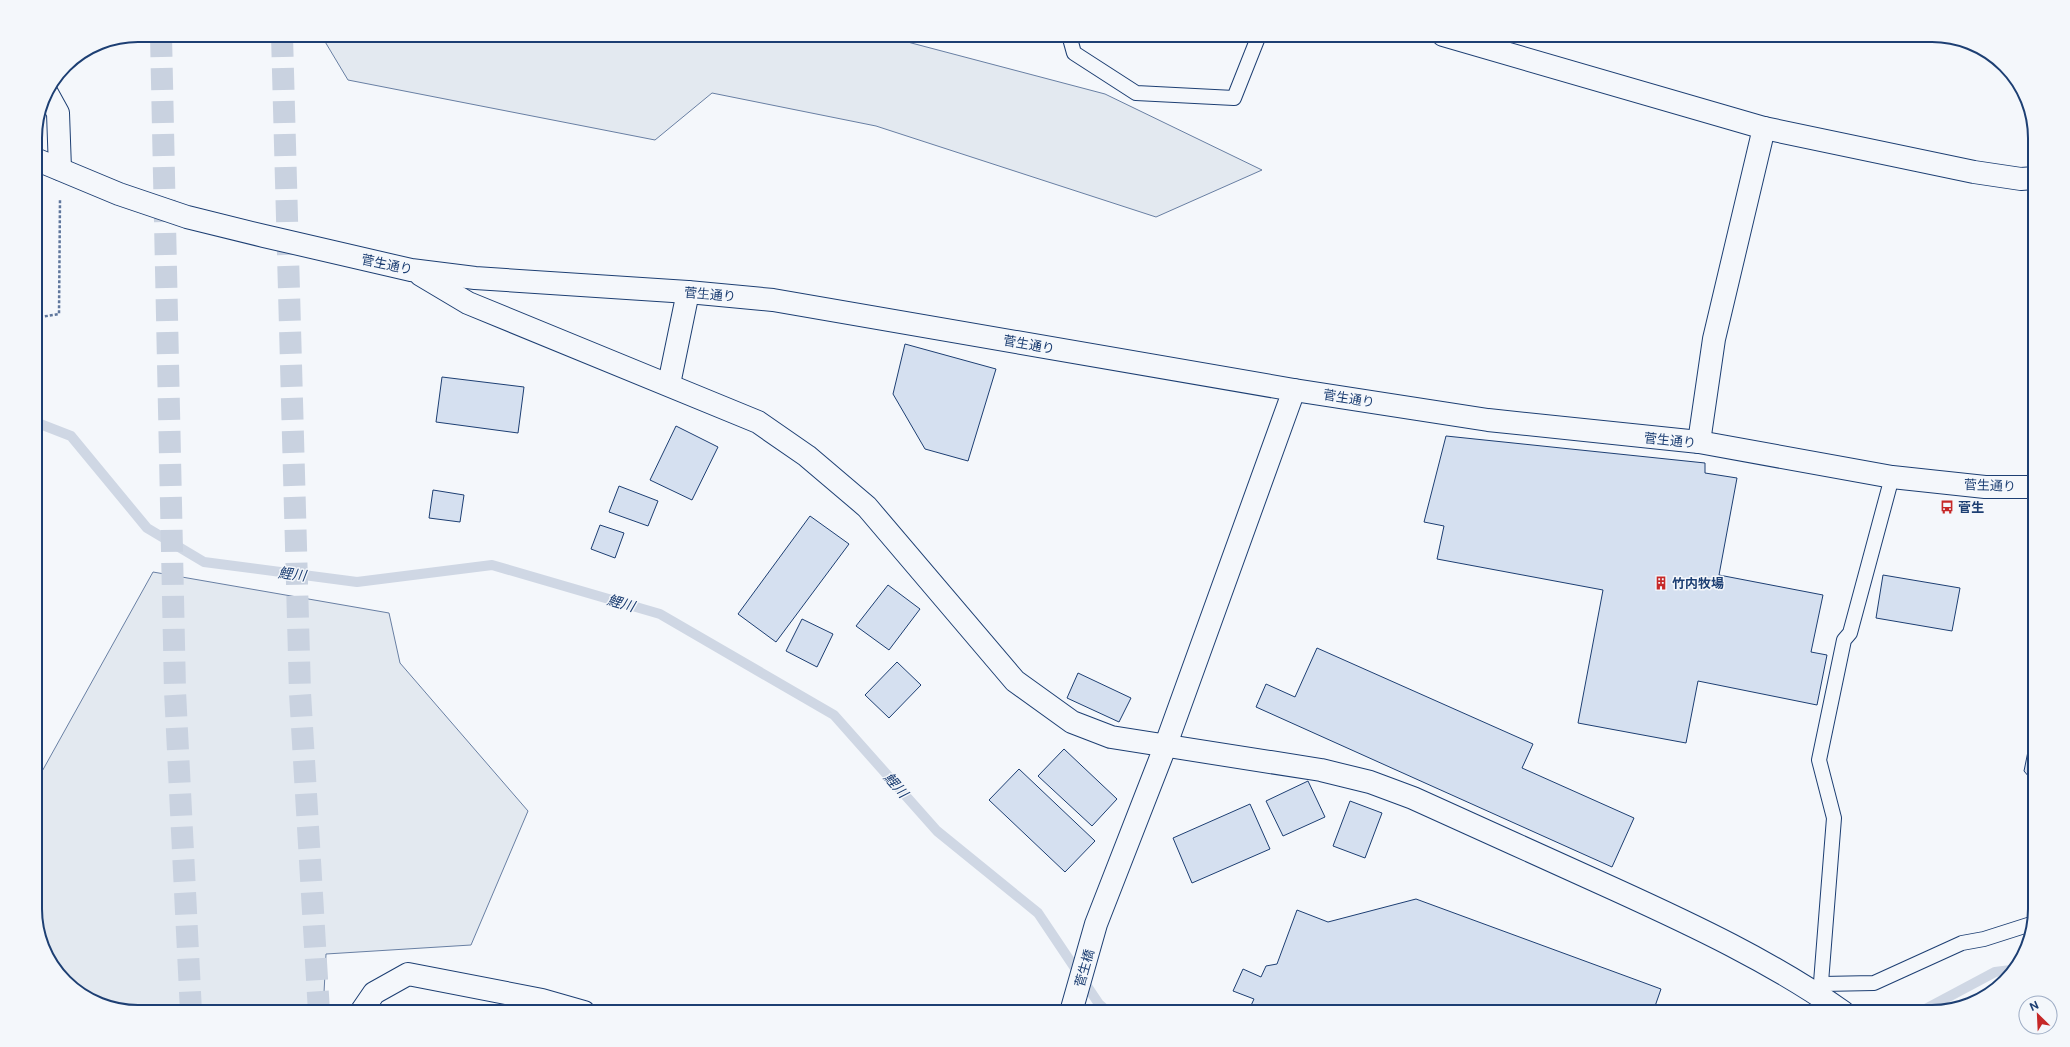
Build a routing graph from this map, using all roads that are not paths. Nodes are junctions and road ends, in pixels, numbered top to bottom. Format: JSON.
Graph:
{"nodes":[{"id":1,"x":1071,"y":42,"type":"edge"},
{"id":2,"x":1256,"y":42,"type":"edge"},
{"id":3,"x":1467,"y":42,"type":"edge"},
{"id":4,"x":50,"y":99,"type":"edge"},
{"id":5,"x":1764,"y":128,"type":"junction"},
{"id":6,"x":42,"y":161,"type":"edge"},
{"id":7,"x":60,"y":169,"type":"junction"},
{"id":8,"x":2028,"y":178,"type":"edge"},
{"id":9,"x":411,"y":270,"type":"junction"},
{"id":10,"x":688,"y":292,"type":"junction"},
{"id":11,"x":669,"y":384,"type":"junction"},
{"id":12,"x":1294,"y":390,"type":"junction"},
{"id":13,"x":1699,"y":442,"type":"junction"},
{"id":14,"x":1892,"y":478,"type":"junction"},
{"id":15,"x":2028,"y":486,"type":"edge"},
{"id":16,"x":1165,"y":747,"type":"junction"},
{"id":17,"x":2026,"y":926,"type":"edge"},
{"id":18,"x":1829,"y":999,"type":"edge"},
{"id":19,"x":366,"y":1005,"type":"edge"},
{"id":20,"x":560,"y":1005,"type":"edge"},
{"id":21,"x":1073,"y":1005,"type":"edge"}],
"edges":[{"from":1,"to":2,"type":"lane"},
{"from":3,"to":5,"type":"street"},
{"from":4,"to":7,"type":"street"},
{"from":5,"to":8,"type":"street"},
{"from":5,"to":13,"type":"street"},
{"from":6,"to":7,"type":"street","name":"菅生通り"},
{"from":7,"to":9,"type":"street","name":"菅生通り"},
{"from":9,"to":10,"type":"street","name":"菅生通り"},
{"from":9,"to":11,"type":"street"},
{"from":10,"to":11,"type":"street"},
{"from":10,"to":12,"type":"street","name":"菅生通り"},
{"from":11,"to":16,"type":"street"},
{"from":12,"to":13,"type":"street","name":"菅生通り"},
{"from":12,"to":16,"type":"street","name":"菅生橋"},
{"from":13,"to":14,"type":"street","name":"菅生通り"},
{"from":14,"to":15,"type":"street","name":"菅生通り"},
{"from":14,"to":18,"type":"lane"},
{"from":16,"to":18,"type":"street"},
{"from":16,"to":21,"type":"street","name":"菅生橋"},
{"from":17,"to":18,"type":"lane"},
{"from":19,"to":20,"type":"street"}]}
